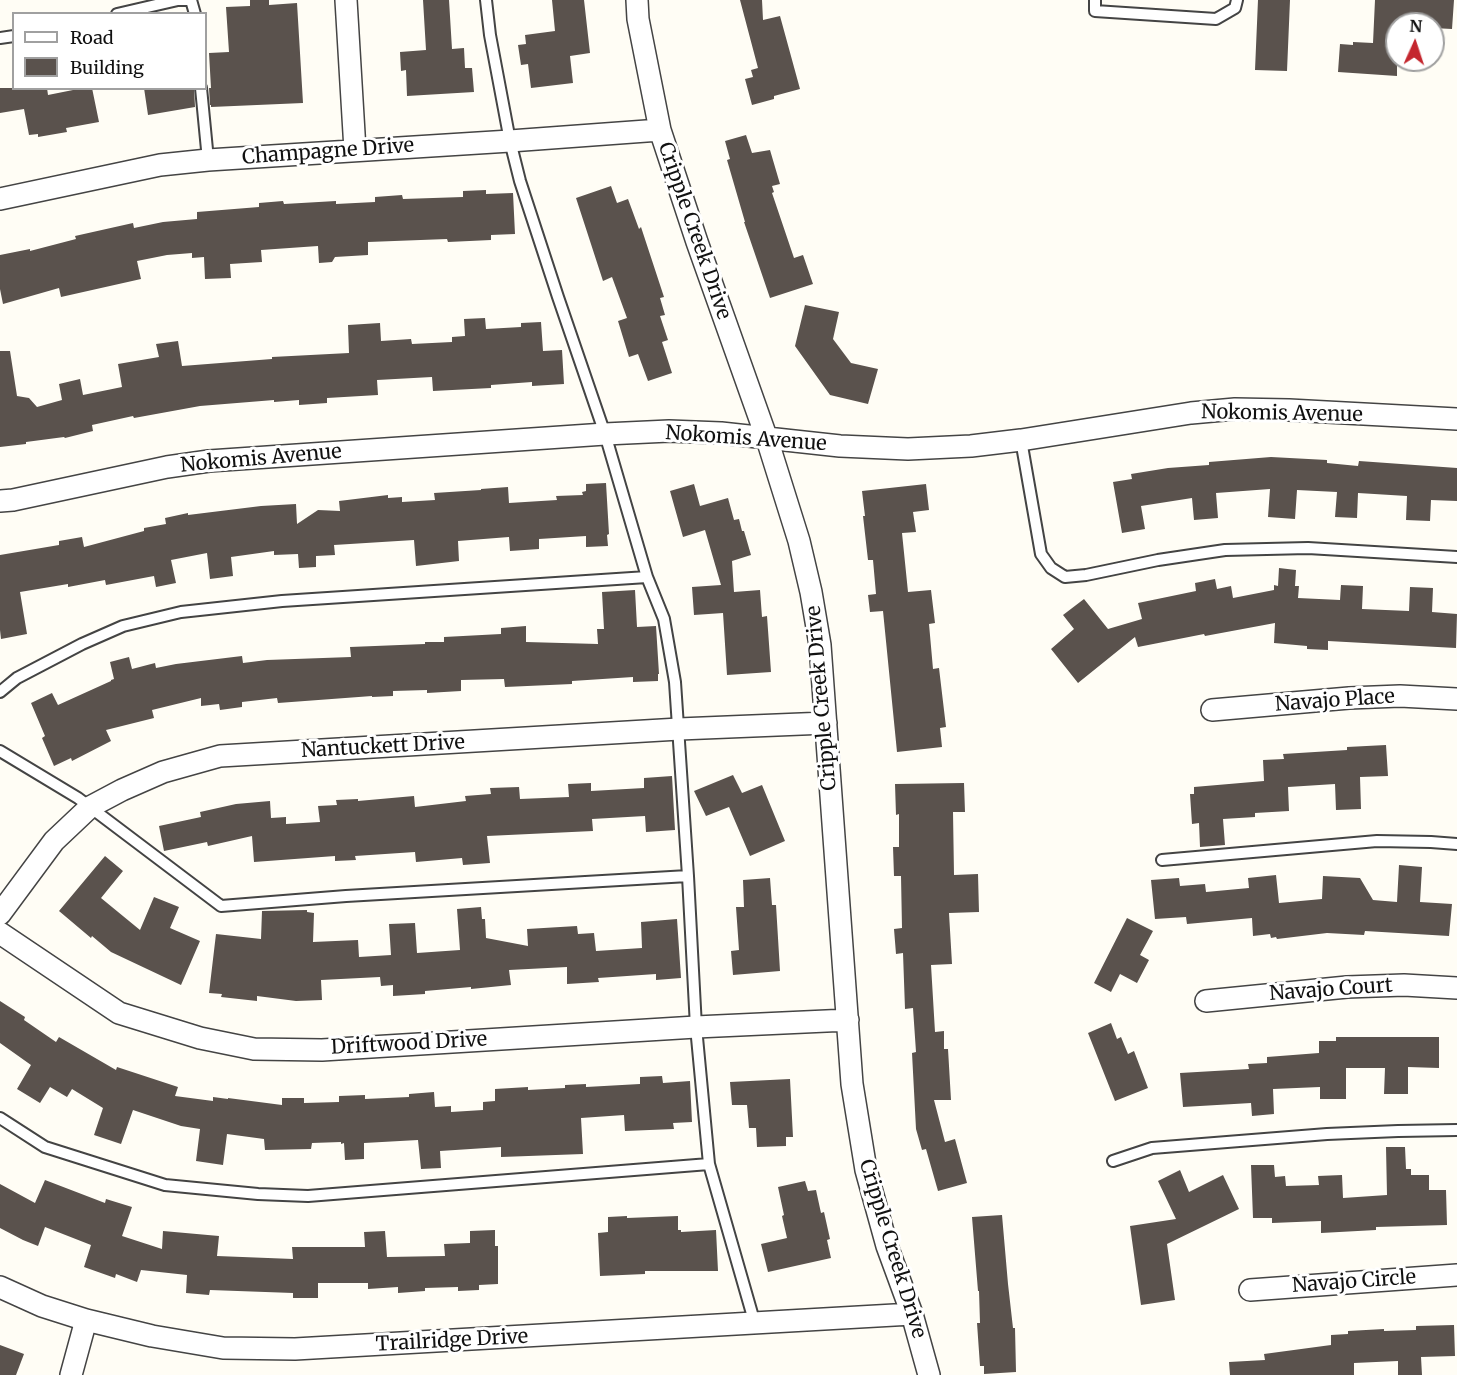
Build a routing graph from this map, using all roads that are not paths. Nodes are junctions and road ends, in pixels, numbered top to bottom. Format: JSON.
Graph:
{"nodes":[{"id":1,"x":346,"y":0,"type":"edge"},
{"id":2,"x":486,"y":0,"type":"edge"},
{"id":3,"x":637,"y":0,"type":"edge"},
{"id":4,"x":1095,"y":0,"type":"edge"},
{"id":5,"x":1237,"y":0,"type":"edge"},
{"id":6,"x":126,"y":12,"type":"edge"},
{"id":7,"x":194,"y":12,"type":"edge"},
{"id":8,"x":201,"y":90,"type":"edge"},
{"id":9,"x":660,"y":130,"type":"junction"},
{"id":10,"x":510,"y":141,"type":"junction"},
{"id":11,"x":355,"y":150,"type":"junction"},
{"id":12,"x":208,"y":160,"type":"junction"},
{"id":13,"x":0,"y":199,"type":"edge"},
{"id":14,"x":1457,"y":419,"type":"edge"},
{"id":15,"x":605,"y":434,"type":"junction"},
{"id":16,"x":766,"y":439,"type":"junction"},
{"id":17,"x":1021,"y":440,"type":"junction"},
{"id":18,"x":0,"y":501,"type":"edge"},
{"id":19,"x":1457,"y":557,"type":"edge"},
{"id":20,"x":647,"y":578,"type":"junction"},
{"id":21,"x":0,"y":692,"type":"edge"},
{"id":22,"x":1457,"y":699,"type":"edge"},
{"id":23,"x":1212,"y":710,"type":"dead end"},
{"id":24,"x":826,"y":723,"type":"junction"},
{"id":25,"x":679,"y":729,"type":"junction"},
{"id":26,"x":0,"y":751,"type":"edge"},
{"id":27,"x":90,"y":807,"type":"junction"},
{"id":28,"x":1457,"y":844,"type":"edge"},
{"id":29,"x":1162,"y":860,"type":"dead end"},
{"id":30,"x":688,"y":876,"type":"junction"},
{"id":31,"x":0,"y":914,"type":"edge"},
{"id":32,"x":0,"y":933,"type":"edge"},
{"id":33,"x":1457,"y":988,"type":"edge"},
{"id":34,"x":1206,"y":1001,"type":"dead end"},
{"id":35,"x":848,"y":1020,"type":"junction"},
{"id":36,"x":696,"y":1027,"type":"junction"},
{"id":37,"x":0,"y":1118,"type":"edge"},
{"id":38,"x":1457,"y":1130,"type":"edge"},
{"id":39,"x":1113,"y":1161,"type":"dead end"},
{"id":40,"x":709,"y":1164,"type":"junction"},
{"id":41,"x":1457,"y":1275,"type":"edge"},
{"id":42,"x":0,"y":1287,"type":"edge"},
{"id":43,"x":1250,"y":1290,"type":"dead end"},
{"id":44,"x":912,"y":1314,"type":"junction"},
{"id":45,"x":86,"y":1320,"type":"junction"},
{"id":46,"x":755,"y":1324,"type":"junction"},
{"id":47,"x":71,"y":1375,"type":"edge"},
{"id":48,"x":929,"y":1375,"type":"edge"}],
"edges":[{"from":1,"to":11,"type":"street"},
{"from":2,"to":10,"type":"lane"},
{"from":3,"to":9,"type":"street","name":"Cripple Creek Drive"},
{"from":4,"to":5,"type":"lane"},
{"from":6,"to":7,"type":"lane"},
{"from":8,"to":12,"type":"lane"},
{"from":9,"to":10,"type":"street","name":"Champagne Drive"},
{"from":9,"to":16,"type":"street","name":"Cripple Creek Drive"},
{"from":10,"to":11,"type":"street","name":"Champagne Drive"},
{"from":10,"to":15,"type":"lane"},
{"from":11,"to":12,"type":"street","name":"Champagne Drive"},
{"from":12,"to":13,"type":"street","name":"Champagne Drive"},
{"from":14,"to":17,"type":"street","name":"Nokomis Avenue"},
{"from":15,"to":16,"type":"street","name":"Nokomis Avenue"},
{"from":15,"to":18,"type":"street","name":"Nokomis Avenue"},
{"from":15,"to":20,"type":"lane"},
{"from":16,"to":17,"type":"street","name":"Nokomis Avenue"},
{"from":16,"to":24,"type":"street","name":"Cripple Creek Drive"},
{"from":17,"to":19,"type":"lane"},
{"from":20,"to":21,"type":"lane"},
{"from":20,"to":25,"type":"lane"},
{"from":22,"to":23,"type":"street","name":"Navajo Place"},
{"from":24,"to":25,"type":"street","name":"Nantuckett Drive"},
{"from":24,"to":35,"type":"street","name":"Cripple Creek Drive"},
{"from":25,"to":27,"type":"street","name":"Nantuckett Drive"},
{"from":25,"to":30,"type":"lane"},
{"from":26,"to":27,"type":"lane"},
{"from":27,"to":30,"type":"lane"},
{"from":27,"to":31,"type":"street","name":"Nantuckett Drive"},
{"from":28,"to":29,"type":"lane"},
{"from":30,"to":36,"type":"lane"},
{"from":32,"to":36,"type":"street","name":"Driftwood Drive"},
{"from":33,"to":34,"type":"street","name":"Navajo Court"},
{"from":35,"to":36,"type":"street","name":"Driftwood Drive"},
{"from":35,"to":44,"type":"street","name":"Cripple Creek Drive"},
{"from":36,"to":40,"type":"lane"},
{"from":37,"to":40,"type":"lane"},
{"from":38,"to":39,"type":"lane"},
{"from":40,"to":46,"type":"lane"},
{"from":41,"to":43,"type":"street","name":"Navajo Circle"},
{"from":42,"to":45,"type":"street","name":"Trailridge Drive"},
{"from":44,"to":46,"type":"street","name":"Trailridge Drive"},
{"from":44,"to":48,"type":"street","name":"Cripple Creek Drive"},
{"from":45,"to":46,"type":"street","name":"Trailridge Drive"},
{"from":45,"to":47,"type":"street"}]}
